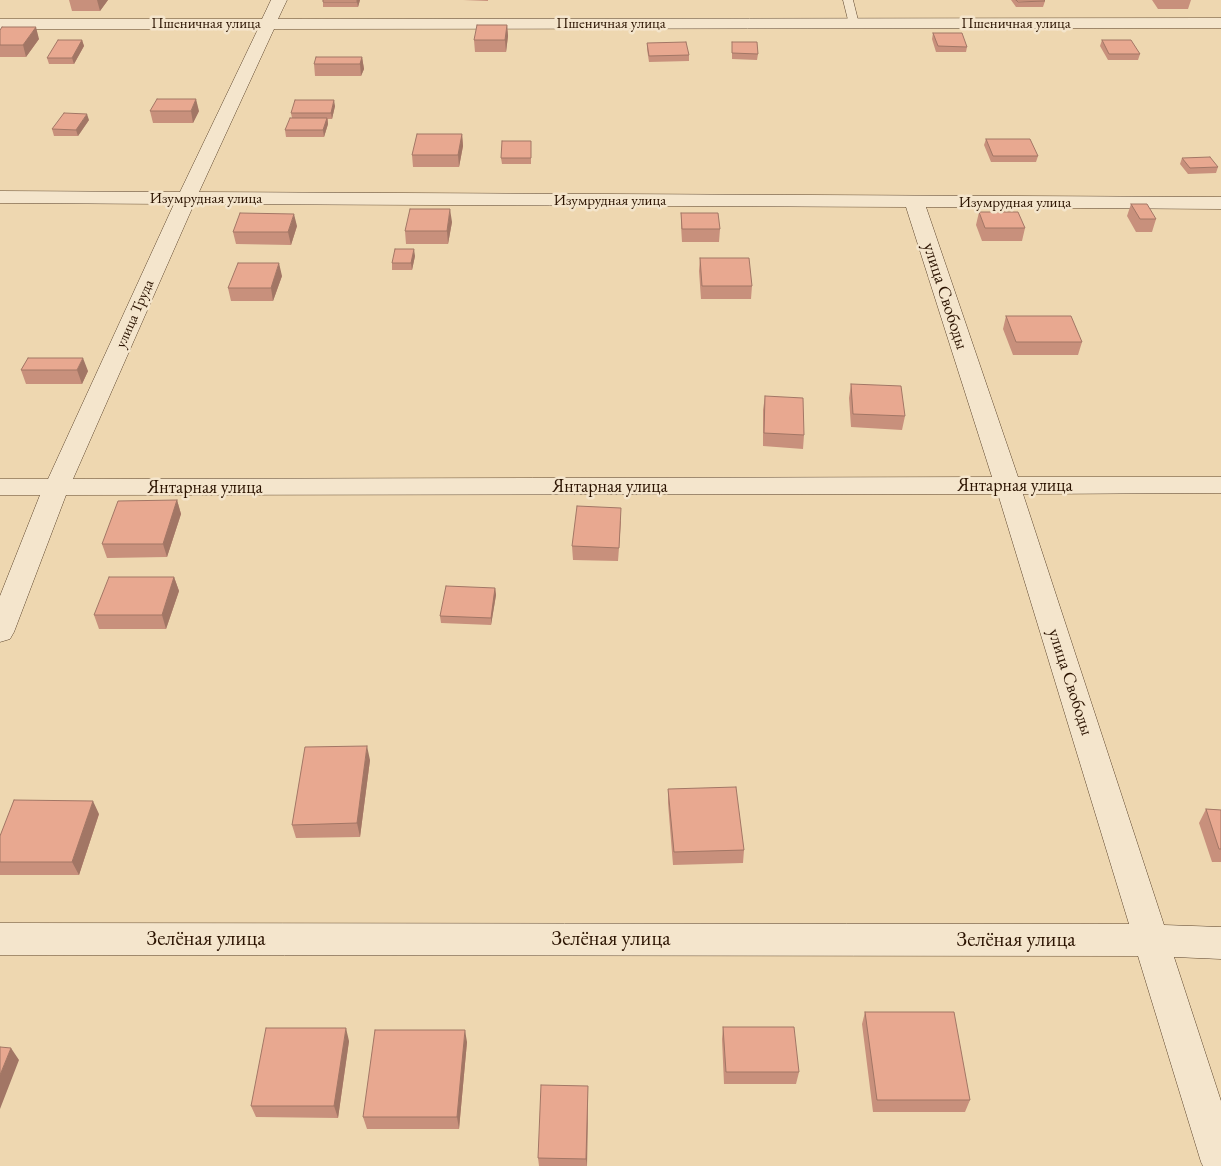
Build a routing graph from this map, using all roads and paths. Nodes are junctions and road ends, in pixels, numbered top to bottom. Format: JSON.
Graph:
{"nodes":[{"id":1,"x":279,"y":0,"type":"edge"},
{"id":2,"x":848,"y":0,"type":"edge"},
{"id":3,"x":1221,"y":23,"type":"edge"},
{"id":4,"x":0,"y":24,"type":"edge"},
{"id":5,"x":267,"y":24,"type":"junction"},
{"id":6,"x":854,"y":24,"type":"junction"},
{"id":7,"x":0,"y":197,"type":"edge"},
{"id":8,"x":186,"y":199,"type":"junction"},
{"id":9,"x":914,"y":202,"type":"junction"},
{"id":10,"x":1221,"y":203,"type":"edge"},
{"id":11,"x":1221,"y":485,"type":"edge"},
{"id":12,"x":1008,"y":486,"type":"junction"},
{"id":13,"x":0,"y":487,"type":"edge"},
{"id":14,"x":56,"y":488,"type":"junction"},
{"id":15,"x":0,"y":632,"type":"edge"},
{"id":16,"x":0,"y":939,"type":"edge"},
{"id":17,"x":1151,"y":940,"type":"junction"},
{"id":18,"x":1221,"y":943,"type":"edge"},
{"id":19,"x":1221,"y":1162,"type":"edge"}],
"edges":[{"from":1,"to":5,"type":"street","name":"улица Труда"},
{"from":2,"to":6,"type":"lane"},
{"from":3,"to":6,"type":"street","name":"Пшеничная улица"},
{"from":4,"to":5,"type":"street","name":"Пшеничная улица"},
{"from":5,"to":6,"type":"street","name":"Пшеничная улица"},
{"from":5,"to":8,"type":"street","name":"улица Труда"},
{"from":7,"to":8,"type":"street","name":"Изумрудная улица"},
{"from":8,"to":9,"type":"street","name":"Изумрудная улица"},
{"from":8,"to":14,"type":"street","name":"улица Труда"},
{"from":9,"to":10,"type":"street","name":"Изумрудная улица"},
{"from":9,"to":12,"type":"street","name":"улица Свободы"},
{"from":11,"to":12,"type":"street","name":"Янтарная улица"},
{"from":12,"to":14,"type":"street","name":"Янтарная улица"},
{"from":12,"to":17,"type":"street","name":"улица Свободы"},
{"from":13,"to":14,"type":"street","name":"Янтарная улица"},
{"from":14,"to":15,"type":"street","name":"улица Труда"},
{"from":16,"to":17,"type":"street","name":"Зелёная улица"},
{"from":17,"to":18,"type":"street","name":"Зелёная улица"},
{"from":17,"to":19,"type":"street","name":"улица Свободы"}]}
